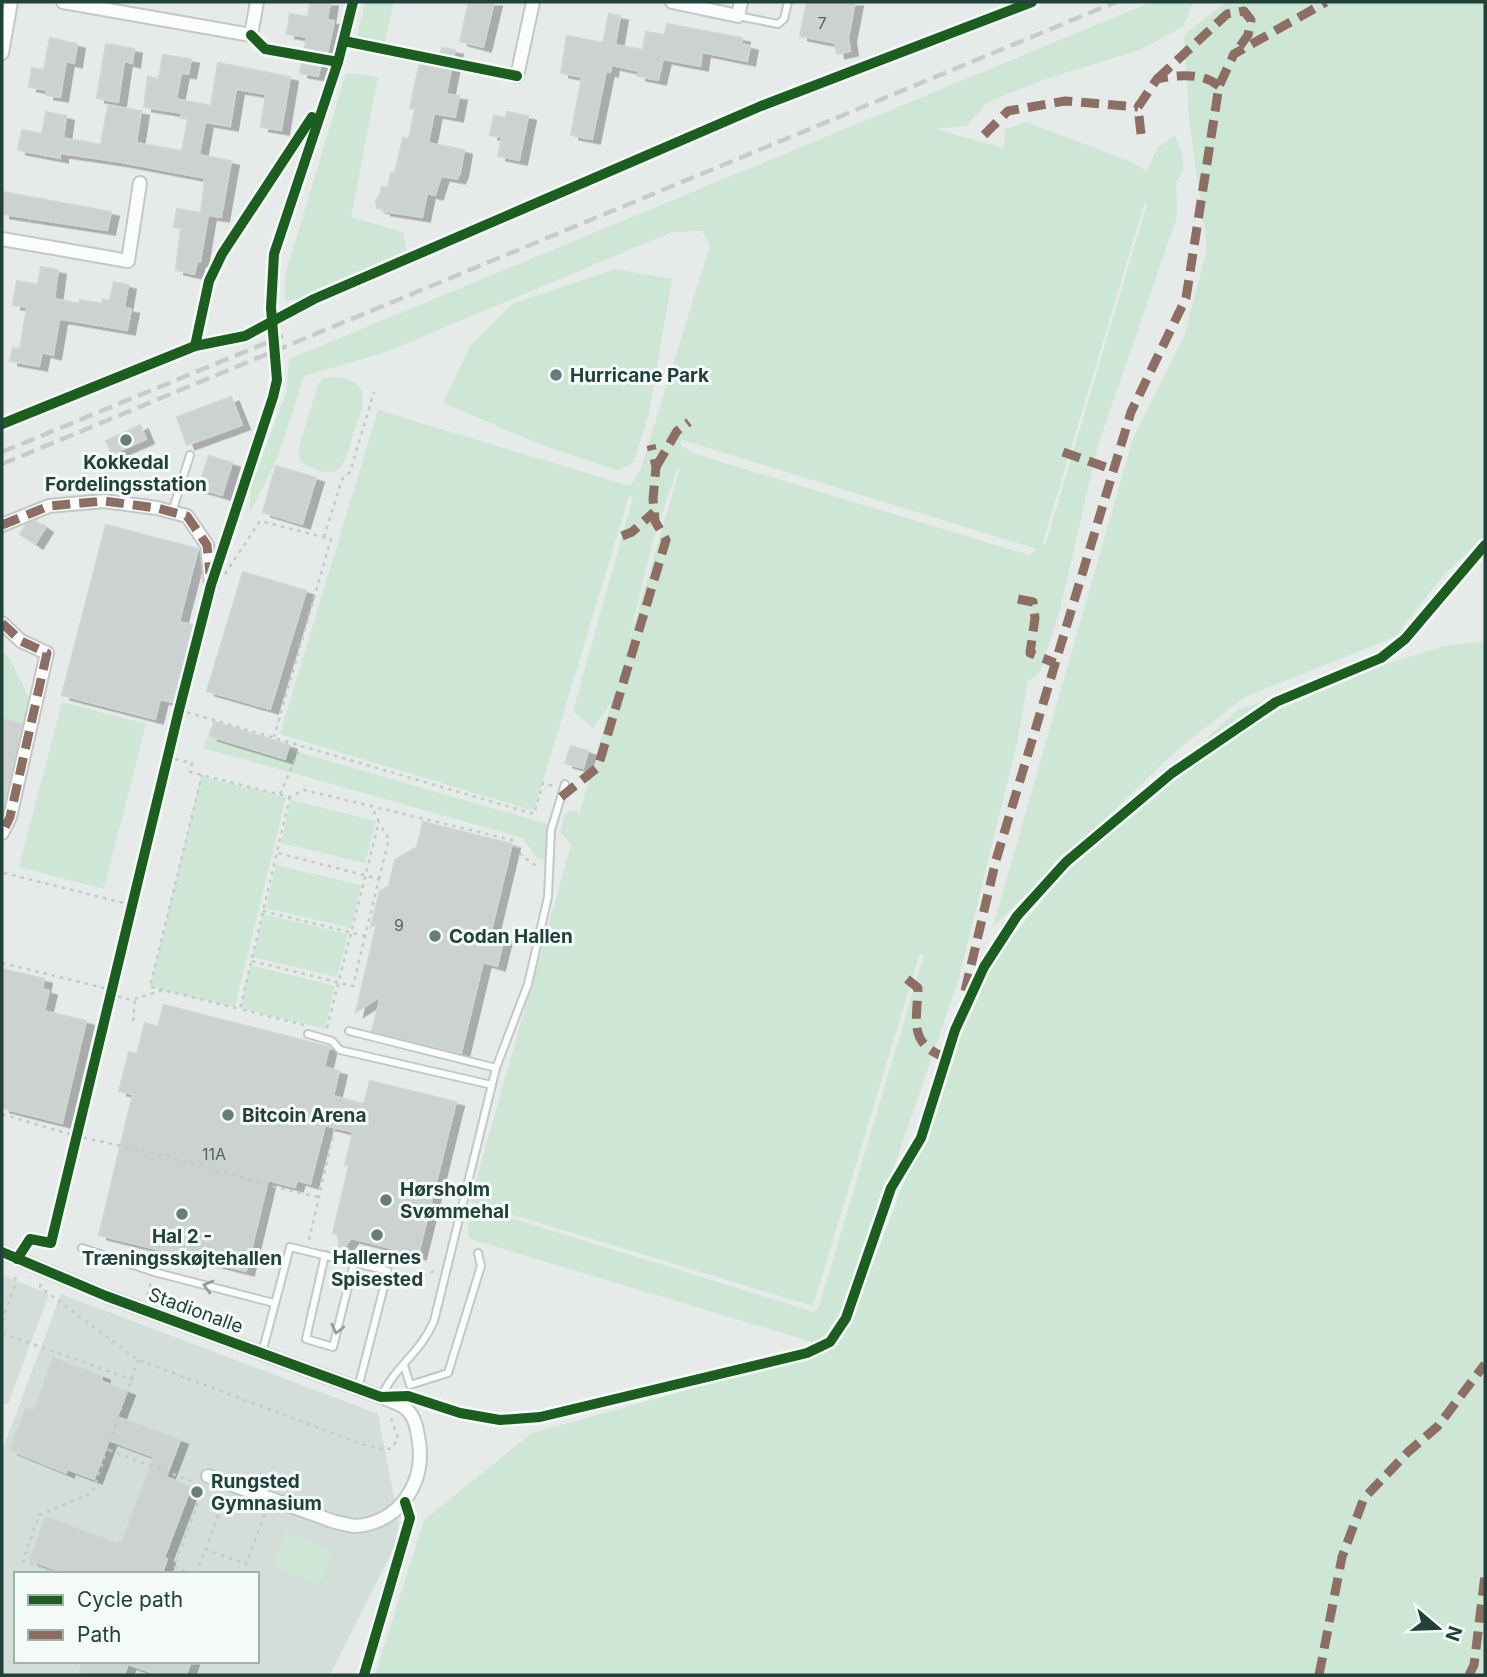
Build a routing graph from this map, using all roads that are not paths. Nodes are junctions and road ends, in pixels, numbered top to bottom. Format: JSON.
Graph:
{"nodes":[{"id":1,"x":11,"y":2,"type":"edge"},
{"id":2,"x":63,"y":2,"type":"edge"},
{"id":3,"x":257,"y":2,"type":"edge"},
{"id":4,"x":533,"y":2,"type":"edge"},
{"id":5,"x":672,"y":2,"type":"edge"},
{"id":6,"x":741,"y":2,"type":"edge"},
{"id":7,"x":788,"y":2,"type":"edge"},
{"id":8,"x":738,"y":16,"type":"junction"},
{"id":9,"x":2,"y":53,"type":"edge"},
{"id":10,"x":517,"y":76,"type":"dead end"},
{"id":11,"x":140,"y":183,"type":"dead end"},
{"id":12,"x":2,"y":239,"type":"edge"},
{"id":13,"x":190,"y":455,"type":"dead end"},
{"id":14,"x":172,"y":512,"type":"junction"},
{"id":15,"x":2,"y":525,"type":"edge"},
{"id":16,"x":211,"y":585,"type":"road end"},
{"id":17,"x":2,"y":623,"type":"edge"},
{"id":18,"x":564,"y":786,"type":"road end"},
{"id":19,"x":2,"y":833,"type":"edge"},
{"id":20,"x":349,"y":1031,"type":"dead end"},
{"id":21,"x":308,"y":1034,"type":"dead end"},
{"id":22,"x":496,"y":1068,"type":"junction"},
{"id":23,"x":492,"y":1085,"type":"junction"},
{"id":24,"x":82,"y":1248,"type":"dead end"},
{"id":25,"x":2,"y":1252,"type":"edge"},
{"id":26,"x":478,"y":1253,"type":"dead end"},
{"id":27,"x":326,"y":1255,"type":"junction"},
{"id":28,"x":354,"y":1263,"type":"junction"},
{"id":29,"x":274,"y":1303,"type":"junction"},
{"id":30,"x":262,"y":1353,"type":"junction"},
{"id":31,"x":404,"y":1364,"type":"junction"},
{"id":32,"x":358,"y":1388,"type":"junction"},
{"id":33,"x":381,"y":1397,"type":"junction"},
{"id":34,"x":208,"y":1476,"type":"dead end"}],
"edges":[{"from":1,"to":9,"type":"street"},
{"from":2,"to":3,"type":"street"},
{"from":4,"to":10,"type":"street"},
{"from":5,"to":8,"type":"street"},
{"from":6,"to":8,"type":"street"},
{"from":7,"to":8,"type":"lane"},
{"from":11,"to":12,"type":"street"},
{"from":13,"to":14,"type":"lane"},
{"from":14,"to":15,"type":"street"},
{"from":14,"to":16,"type":"street"},
{"from":17,"to":19,"type":"street"},
{"from":18,"to":22,"type":"lane"},
{"from":20,"to":22,"type":"lane"},
{"from":21,"to":23,"type":"lane"},
{"from":22,"to":23,"type":"lane"},
{"from":23,"to":31,"type":"lane"},
{"from":29,"to":24,"type":"lane","one_way":true},
{"from":25,"to":30,"type":"street","name":"Stadionalle"},
{"from":26,"to":31,"type":"lane"},
{"from":27,"to":28,"type":"lane"},
{"from":28,"to":27,"type":"lane","one_way":true},
{"from":27,"to":29,"type":"lane"},
{"from":28,"to":32,"type":"lane"},
{"from":29,"to":30,"type":"lane"},
{"from":30,"to":32,"type":"street","name":"Stadionalle"},
{"from":31,"to":33,"type":"lane"},
{"from":32,"to":33,"type":"street","name":"Stadionalle"},
{"from":33,"to":34,"type":"street","name":"Stadionalle"}]}
